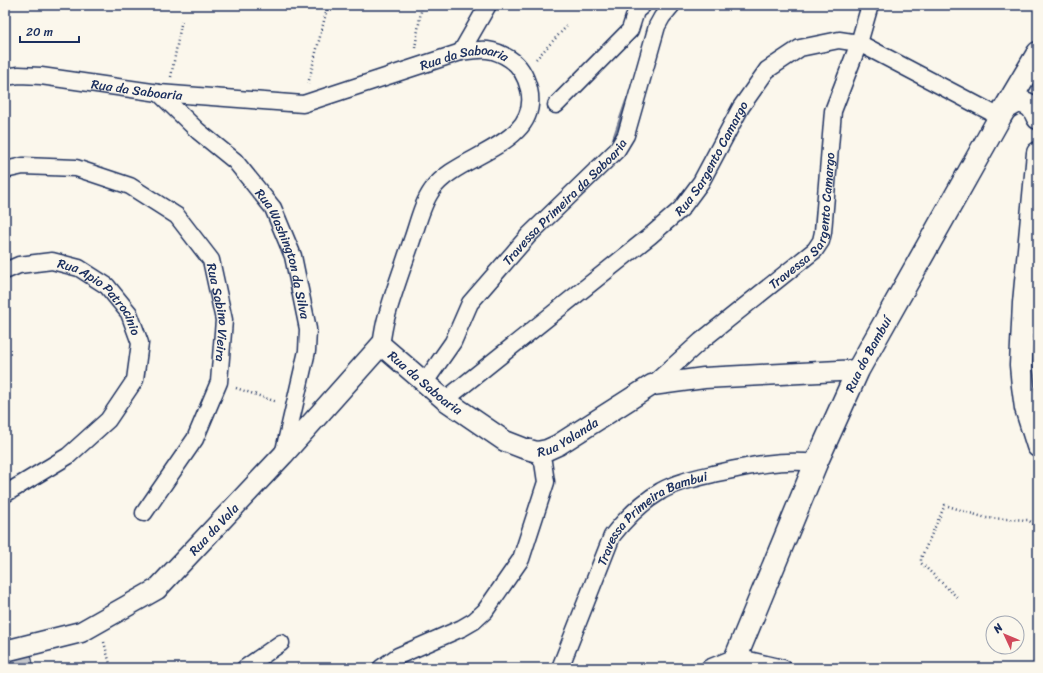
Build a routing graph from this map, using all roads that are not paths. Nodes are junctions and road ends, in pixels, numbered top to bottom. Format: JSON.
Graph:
{"nodes":[{"id":1,"x":488,"y":5,"type":"edge"},
{"id":2,"x":643,"y":5,"type":"edge"},
{"id":3,"x":672,"y":5,"type":"edge"},
{"id":4,"x":870,"y":5,"type":"edge"},
{"id":5,"x":859,"y":43,"type":"junction"},
{"id":6,"x":461,"y":52,"type":"junction"},
{"id":7,"x":1037,"y":55,"type":"edge"},
{"id":8,"x":5,"y":77,"type":"edge"},
{"id":9,"x":163,"y":93,"type":"junction"},
{"id":10,"x":556,"y":105,"type":"dead end"},
{"id":11,"x":1003,"y":112,"type":"junction"},
{"id":12,"x":1038,"y":118,"type":"edge"},
{"id":13,"x":1038,"y":153,"type":"edge"},
{"id":14,"x":5,"y":170,"type":"edge"},
{"id":15,"x":5,"y":271,"type":"edge"},
{"id":16,"x":381,"y":345,"type":"junction"},
{"id":17,"x":858,"y":370,"type":"junction"},
{"id":18,"x":425,"y":382,"type":"junction"},
{"id":19,"x":652,"y":385,"type":"junction"},
{"id":20,"x":445,"y":400,"type":"junction"},
{"id":21,"x":1038,"y":446,"type":"edge"},
{"id":22,"x":537,"y":452,"type":"junction"},
{"id":23,"x":283,"y":455,"type":"junction"},
{"id":24,"x":816,"y":463,"type":"junction"},
{"id":25,"x":5,"y":494,"type":"edge"},
{"id":26,"x":144,"y":513,"type":"dead end"},
{"id":27,"x":281,"y":643,"type":"dead end"},
{"id":28,"x":5,"y":651,"type":"edge"},
{"id":29,"x":734,"y":662,"type":"edge"},
{"id":30,"x":246,"y":668,"type":"edge"},
{"id":31,"x":381,"y":668,"type":"edge"},
{"id":32,"x":560,"y":668,"type":"edge"},
{"id":33,"x":709,"y":668,"type":"edge"},
{"id":34,"x":783,"y":668,"type":"edge"}],
"edges":[{"from":1,"to":6,"type":"street"},
{"from":2,"to":10,"type":"street"},
{"from":3,"to":18,"type":"street","name":"Travessa Primeira da Saboaria"},
{"from":4,"to":5,"type":"street","name":"Travessa Sargento Camargo"},
{"from":5,"to":11,"type":"street","name":"Rua Sargento Camargo"},
{"from":5,"to":19,"type":"street","name":"Travessa Sargento Camargo"},
{"from":5,"to":20,"type":"street","name":"Rua Sargento Camargo"},
{"from":6,"to":9,"type":"street","name":"Rua da Saboaria"},
{"from":6,"to":16,"type":"street","name":"Rua da Saboaria"},
{"from":7,"to":11,"type":"main road","name":"Rua do Bambuí"},
{"from":8,"to":9,"type":"street","name":"Rua da Saboaria"},
{"from":9,"to":23,"type":"street","name":"Rua Washington da Silva"},
{"from":11,"to":12,"type":"main road"},
{"from":11,"to":17,"type":"main road","name":"Rua do Bambuí"},
{"from":13,"to":21,"type":"main road"},
{"from":14,"to":26,"type":"street","name":"Rua Sabino Vieira"},
{"from":15,"to":25,"type":"street","name":"Rua Apio Patrocinio"},
{"from":16,"to":18,"type":"street","name":"Rua da Saboaria"},
{"from":16,"to":23,"type":"street","name":"Rua da Vala"},
{"from":17,"to":19,"type":"street","name":"Rua Yolanda"},
{"from":17,"to":24,"type":"main road","name":"Rua do Bambuí"},
{"from":18,"to":20,"type":"street","name":"Rua da Saboaria"},
{"from":19,"to":22,"type":"street","name":"Rua Yolanda"},
{"from":20,"to":22,"type":"street","name":"Rua da Saboaria"},
{"from":22,"to":31,"type":"street","name":"Rua Yolanda"},
{"from":23,"to":28,"type":"street","name":"Rua da Vala"},
{"from":24,"to":29,"type":"main road","name":"Rua do Bambuí"},
{"from":24,"to":32,"type":"street","name":"Travessa Primeira Bambui"},
{"from":27,"to":30,"type":"street"},
{"from":29,"to":33,"type":"street"},
{"from":29,"to":34,"type":"street"}]}
